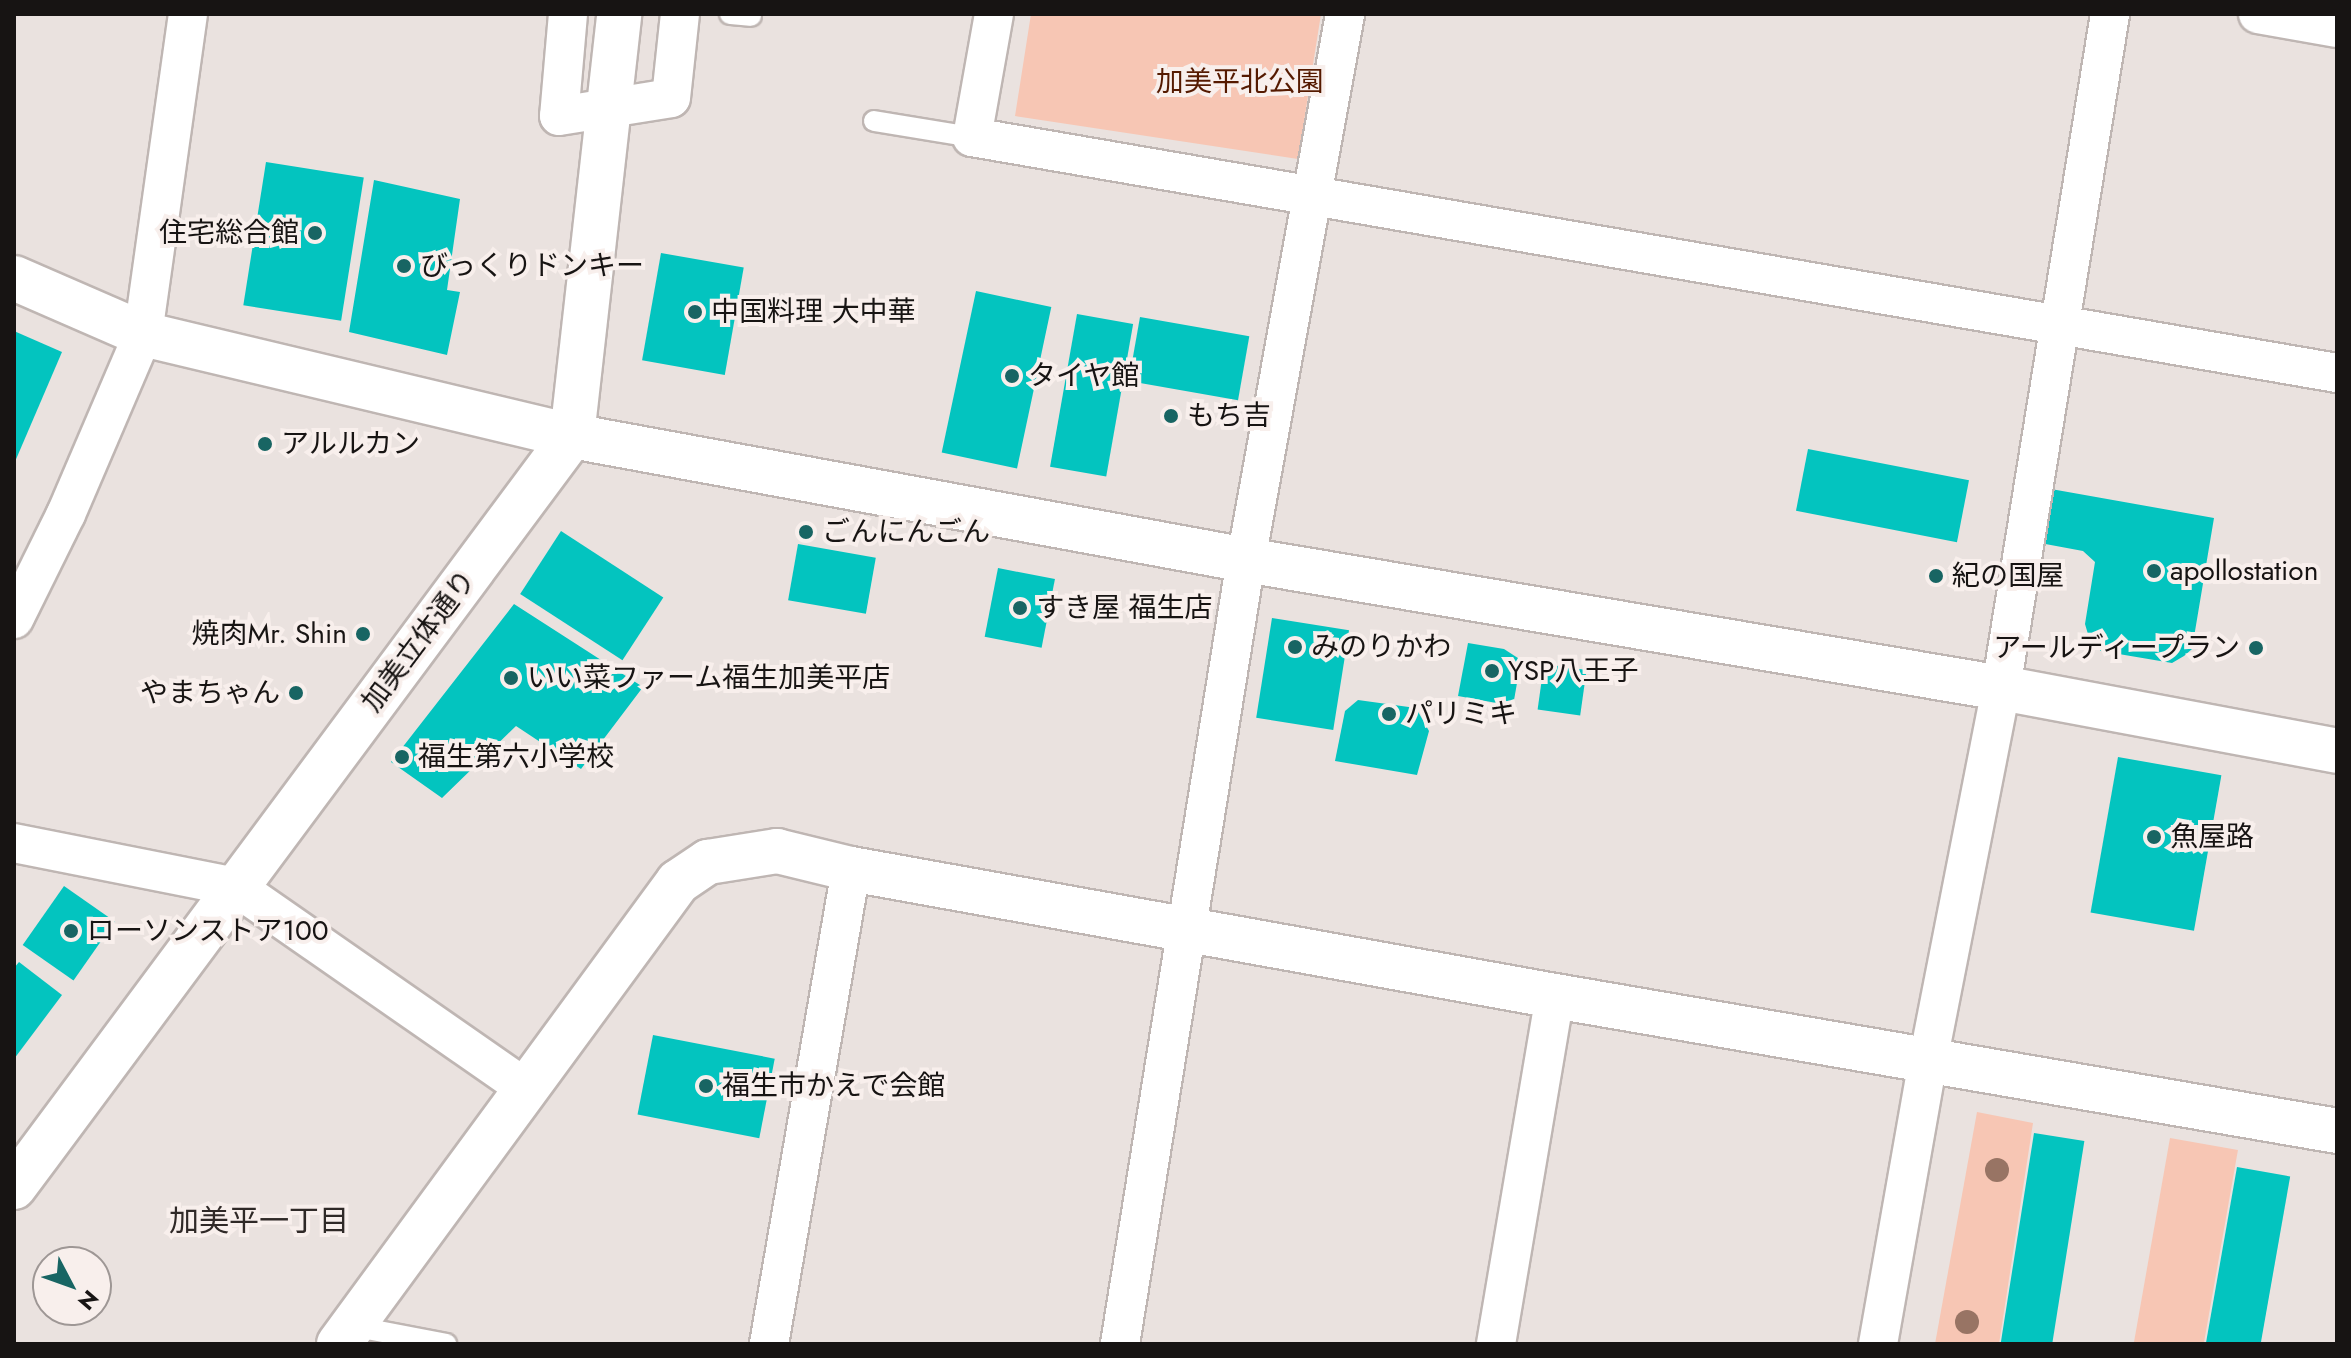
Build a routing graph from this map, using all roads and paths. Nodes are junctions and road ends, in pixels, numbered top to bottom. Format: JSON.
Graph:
{"nodes":[{"id":1,"x":568,"y":14,"type":"edge"},
{"id":2,"x":619,"y":14,"type":"edge"},
{"id":3,"x":680,"y":14,"type":"edge"},
{"id":4,"x":730,"y":14,"type":"edge"},
{"id":5,"x":994,"y":14,"type":"edge"},
{"id":6,"x":1345,"y":14,"type":"edge"},
{"id":7,"x":2110,"y":14,"type":"edge"},
{"id":8,"x":2258,"y":14,"type":"edge"},
{"id":9,"x":751,"y":16,"type":"dead end"},
{"id":10,"x":179,"y":18,"type":"edge"},
{"id":11,"x":2337,"y":28,"type":"edge"},
{"id":12,"x":608,"y":109,"type":"junction"},
{"id":13,"x":874,"y":121,"type":"dead end"},
{"id":14,"x":972,"y":137,"type":"junction"},
{"id":15,"x":1312,"y":196,"type":"junction"},
{"id":16,"x":14,"y":278,"type":"edge"},
{"id":17,"x":2060,"y":325,"type":"junction"},
{"id":18,"x":143,"y":334,"type":"junction"},
{"id":19,"x":2337,"y":373,"type":"edge"},
{"id":20,"x":572,"y":436,"type":"junction"},
{"id":21,"x":1246,"y":560,"type":"junction"},
{"id":22,"x":18,"y":603,"type":"edge"},
{"id":23,"x":2001,"y":688,"type":"junction"},
{"id":24,"x":2337,"y":751,"type":"edge"},
{"id":25,"x":14,"y":843,"type":"edge"},
{"id":26,"x":851,"y":869,"type":"junction"},
{"id":27,"x":236,"y":887,"type":"junction"},
{"id":28,"x":1188,"y":928,"type":"junction"},
{"id":29,"x":1555,"y":996,"type":"junction"},
{"id":30,"x":1928,"y":1061,"type":"junction"},
{"id":31,"x":525,"y":1088,"type":"junction"},
{"id":32,"x":2337,"y":1131,"type":"edge"},
{"id":33,"x":14,"y":1187,"type":"edge"},
{"id":34,"x":346,"y":1335,"type":"edge"},
{"id":35,"x":446,"y":1344,"type":"edge"},
{"id":36,"x":769,"y":1344,"type":"edge"},
{"id":37,"x":1120,"y":1344,"type":"edge"},
{"id":38,"x":1496,"y":1344,"type":"edge"},
{"id":39,"x":1878,"y":1344,"type":"edge"}],
"edges":[{"from":1,"to":12,"type":"street"},
{"from":2,"to":12,"type":"street"},
{"from":3,"to":12,"type":"street"},
{"from":4,"to":9,"type":"lane"},
{"from":5,"to":14,"type":"street"},
{"from":6,"to":15,"type":"street"},
{"from":7,"to":17,"type":"street"},
{"from":8,"to":11,"type":"street"},
{"from":10,"to":18,"type":"street"},
{"from":12,"to":20,"type":"street"},
{"from":13,"to":14,"type":"lane"},
{"from":14,"to":15,"type":"street"},
{"from":15,"to":17,"type":"street"},
{"from":15,"to":21,"type":"street"},
{"from":16,"to":18,"type":"street"},
{"from":17,"to":19,"type":"street"},
{"from":17,"to":23,"type":"street"},
{"from":18,"to":20,"type":"street"},
{"from":18,"to":22,"type":"street"},
{"from":20,"to":21,"type":"street"},
{"from":20,"to":27,"type":"street","name":"加美立体通り"},
{"from":21,"to":23,"type":"street"},
{"from":21,"to":28,"type":"street"},
{"from":23,"to":24,"type":"street"},
{"from":23,"to":30,"type":"street"},
{"from":25,"to":27,"type":"street"},
{"from":26,"to":28,"type":"street"},
{"from":26,"to":31,"type":"street"},
{"from":26,"to":36,"type":"street"},
{"from":27,"to":31,"type":"street"},
{"from":27,"to":33,"type":"street","name":"加美立体通り"},
{"from":28,"to":29,"type":"street"},
{"from":28,"to":37,"type":"street"},
{"from":29,"to":30,"type":"street"},
{"from":29,"to":38,"type":"street"},
{"from":30,"to":32,"type":"street"},
{"from":30,"to":39,"type":"street"},
{"from":31,"to":34,"type":"street"},
{"from":34,"to":35,"type":"lane"}]}
